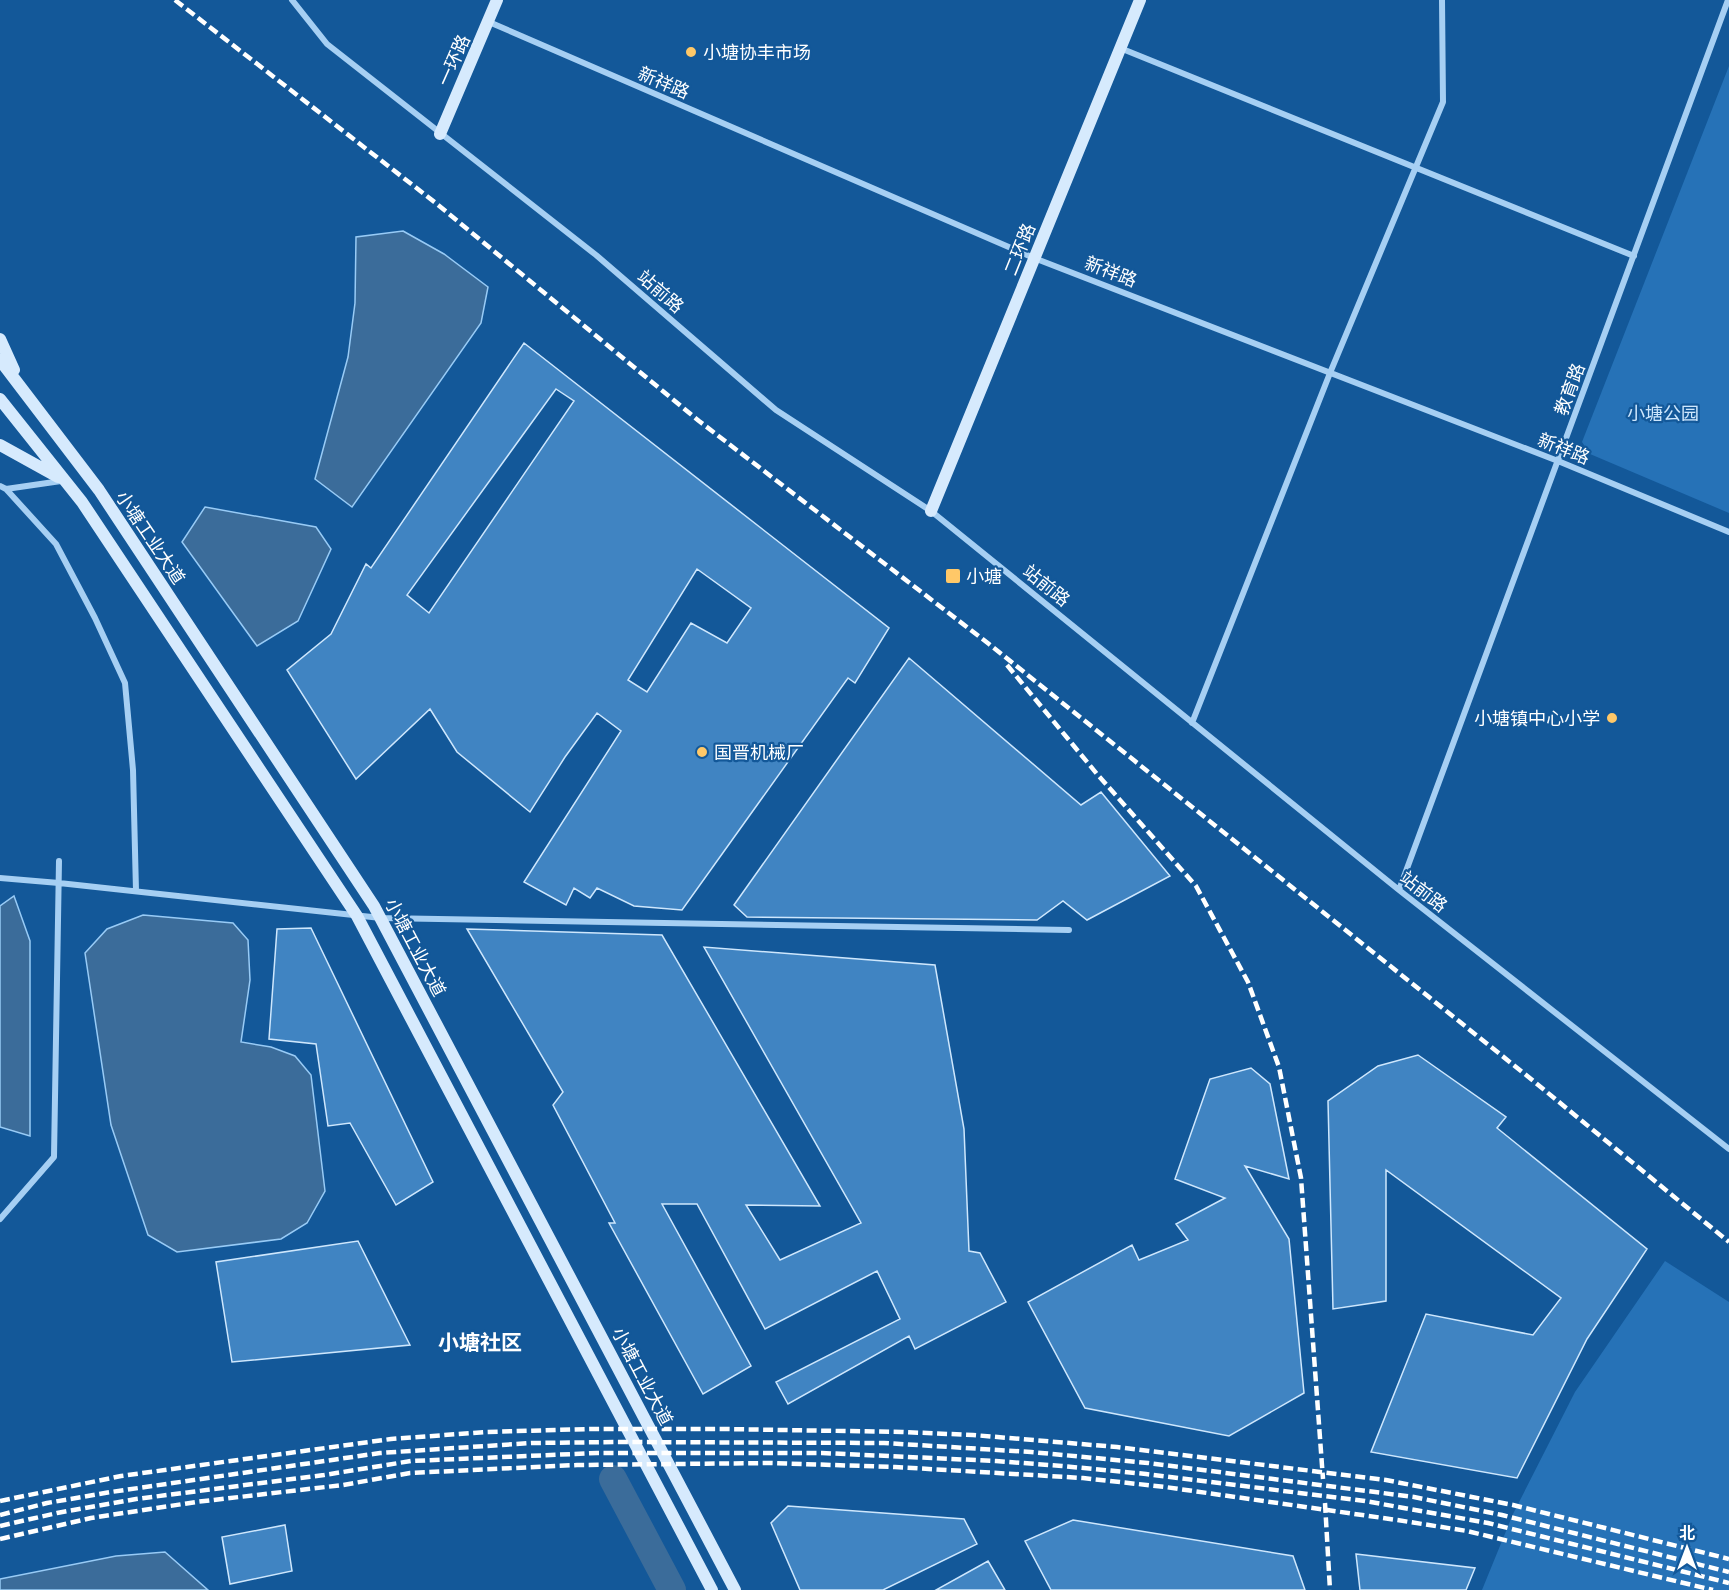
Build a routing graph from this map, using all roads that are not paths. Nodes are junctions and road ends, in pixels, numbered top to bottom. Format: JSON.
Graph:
{"nodes":[{"id":1,"x":292,"y":0,"type":"edge"},
{"id":2,"x":497,"y":0,"type":"edge"},
{"id":3,"x":1140,"y":0,"type":"edge"},
{"id":4,"x":1442,"y":0,"type":"edge"},
{"id":5,"x":1728,"y":0,"type":"edge"},
{"id":6,"x":489,"y":22,"type":"junction"},
{"id":7,"x":1120,"y":48,"type":"junction"},
{"id":8,"x":440,"y":134,"type":"junction"},
{"id":9,"x":1416,"y":166,"type":"junction"},
{"id":10,"x":1634,"y":256,"type":"junction"},
{"id":11,"x":1034,"y":258,"type":"junction"},
{"id":12,"x":0,"y":339,"type":"edge"},
{"id":13,"x":0,"y":360,"type":"edge"},
{"id":14,"x":1330,"y":373,"type":"junction"},
{"id":15,"x":25,"y":393,"type":"junction"},
{"id":16,"x":0,"y":399,"type":"edge"},
{"id":17,"x":0,"y":445,"type":"edge"},
{"id":18,"x":1558,"y":461,"type":"junction"},
{"id":19,"x":64,"y":480,"type":"junction"},
{"id":20,"x":3,"y":488,"type":"edge"},
{"id":21,"x":931,"y":511,"type":"junction"},
{"id":22,"x":1729,"y":532,"type":"edge"},
{"id":23,"x":1192,"y":723,"type":"junction"},
{"id":24,"x":59,"y":861,"type":"dead end"},
{"id":25,"x":0,"y":878,"type":"edge"},
{"id":26,"x":58,"y":883,"type":"junction"},
{"id":27,"x":1399,"y":890,"type":"junction"},
{"id":28,"x":136,"y":891,"type":"junction"},
{"id":29,"x":357,"y":916,"type":"junction"},
{"id":30,"x":381,"y":918,"type":"junction"},
{"id":31,"x":1069,"y":930,"type":"dead end"},
{"id":32,"x":1729,"y":1149,"type":"edge"},
{"id":33,"x":0,"y":1220,"type":"edge"},
{"id":34,"x":712,"y":1590,"type":"edge"},
{"id":35,"x":735,"y":1590,"type":"edge"}],
"edges":[{"from":1,"to":8,"type":"street","name":"站前路"},
{"from":2,"to":6,"type":"main road","name":"一环路"},
{"from":3,"to":7,"type":"main road","name":"二环路"},
{"from":4,"to":9,"type":"street"},
{"from":5,"to":10,"type":"street","name":"教育路"},
{"from":6,"to":8,"type":"main road","name":"一环路"},
{"from":6,"to":11,"type":"street","name":"新祥路"},
{"from":7,"to":9,"type":"street"},
{"from":7,"to":11,"type":"main road","name":"二环路"},
{"from":8,"to":21,"type":"street","name":"站前路"},
{"from":9,"to":10,"type":"street"},
{"from":9,"to":14,"type":"street"},
{"from":10,"to":18,"type":"street","name":"教育路"},
{"from":11,"to":14,"type":"street","name":"新祥路"},
{"from":11,"to":21,"type":"main road","name":"二环路"},
{"from":12,"to":15,"type":"main road"},
{"from":13,"to":15,"type":"main road","name":"小塘工业大道"},
{"from":14,"to":18,"type":"street","name":"新祥路"},
{"from":14,"to":23,"type":"street"},
{"from":15,"to":30,"type":"main road","name":"小塘工业大道"},
{"from":16,"to":19,"type":"main road","name":"小塘工业大道"},
{"from":17,"to":19,"type":"main road"},
{"from":18,"to":22,"type":"street","name":"新祥路"},
{"from":18,"to":27,"type":"street","name":"教育路"},
{"from":19,"to":20,"type":"street"},
{"from":19,"to":29,"type":"main road","name":"小塘工业大道"},
{"from":20,"to":28,"type":"street"},
{"from":21,"to":23,"type":"street","name":"站前路"},
{"from":23,"to":27,"type":"street","name":"站前路"},
{"from":24,"to":26,"type":"street"},
{"from":25,"to":26,"type":"street"},
{"from":26,"to":28,"type":"street"},
{"from":26,"to":33,"type":"street"},
{"from":27,"to":32,"type":"street","name":"站前路"},
{"from":28,"to":29,"type":"street"},
{"from":29,"to":30,"type":"street"},
{"from":29,"to":34,"type":"main road","name":"小塘工业大道"},
{"from":30,"to":31,"type":"street"},
{"from":30,"to":35,"type":"main road","name":"小塘工业大道"}]}
